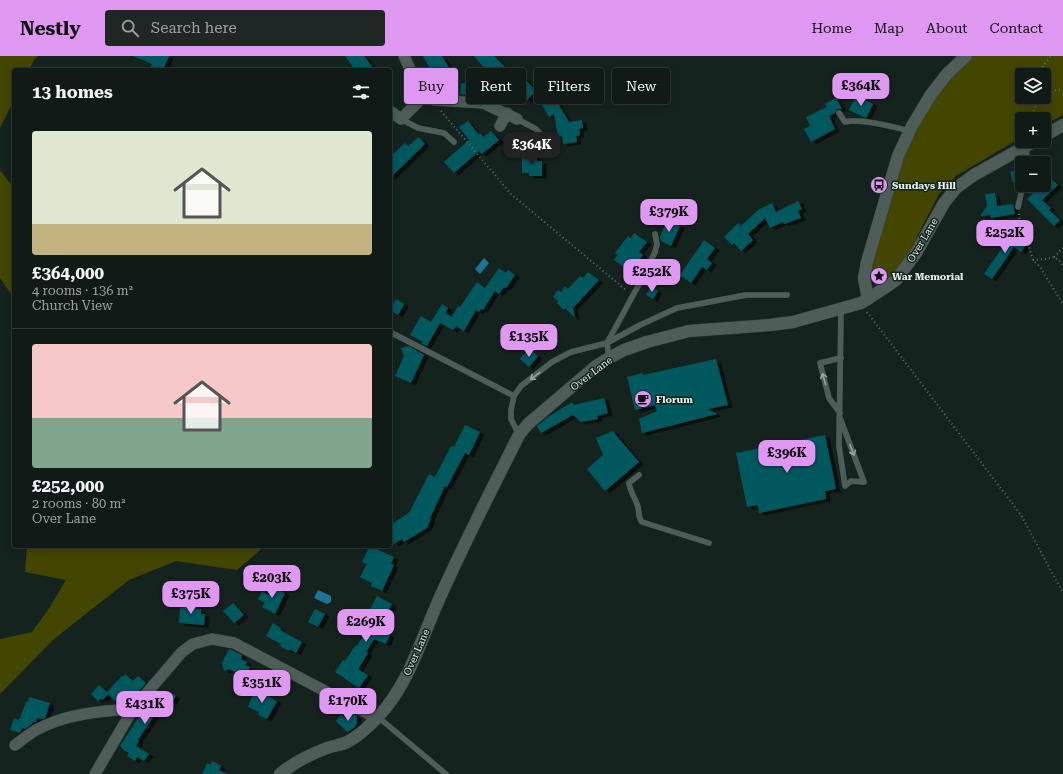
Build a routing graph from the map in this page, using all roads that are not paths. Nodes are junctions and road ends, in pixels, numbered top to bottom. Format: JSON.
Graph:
{"nodes":[{"id":1,"x":404,"y":56,"type":"edge"},
{"id":2,"x":966,"y":56,"type":"edge"},
{"id":3,"x":410,"y":68,"type":"edge"},
{"id":4,"x":458,"y":101,"type":"edge"},
{"id":5,"x":416,"y":104,"type":"edge"},
{"id":6,"x":392,"y":113,"type":"edge"},
{"id":7,"x":507,"y":113,"type":"junction"},
{"id":8,"x":840,"y":113,"type":"dead end"},
{"id":9,"x":517,"y":119,"type":"joint"},
{"id":10,"x":401,"y":120,"type":"junction"},
{"id":11,"x":1063,"y":125,"type":"edge"},
{"id":12,"x":500,"y":126,"type":"dead end"},
{"id":13,"x":910,"y":131,"type":"junction"},
{"id":14,"x":1051,"y":132,"type":"edge"},
{"id":15,"x":454,"y":142,"type":"dead end"},
{"id":16,"x":549,"y":143,"type":"dead end"},
{"id":17,"x":1022,"y":148,"type":"edge"},
{"id":18,"x":1021,"y":192,"type":"edge"},
{"id":19,"x":1018,"y":207,"type":"road end"},
{"id":20,"x":655,"y":234,"type":"dead end"},
{"id":21,"x":787,"y":295,"type":"dead end"},
{"id":22,"x":864,"y":301,"type":"junction"},
{"id":23,"x":841,"y":309,"type":"junction"},
{"id":24,"x":392,"y":333,"type":"edge"},
{"id":25,"x":607,"y":343,"type":"junction"},
{"id":26,"x":609,"y":358,"type":"junction"},
{"id":27,"x":841,"y":358,"type":"junction"},
{"id":28,"x":514,"y":396,"type":"junction"},
{"id":29,"x":840,"y":416,"type":"junction"},
{"id":30,"x":519,"y":435,"type":"junction"},
{"id":31,"x":639,"y":475,"type":"dead end"},
{"id":32,"x":710,"y":543,"type":"dead end"},
{"id":33,"x":133,"y":709,"type":"junction"},
{"id":34,"x":377,"y":718,"type":"junction"},
{"id":35,"x":15,"y":745,"type":"dead end"},
{"id":36,"x":95,"y":774,"type":"edge"},
{"id":37,"x":280,"y":774,"type":"edge"},
{"id":38,"x":446,"y":774,"type":"edge"}],
"edges":[{"from":1,"to":3,"type":"street"},
{"from":2,"to":13,"type":"street"},
{"from":4,"to":7,"type":"street"},
{"from":5,"to":10,"type":"street"},
{"from":6,"to":10,"type":"street"},
{"from":7,"to":9,"type":"street"},
{"from":7,"to":12,"type":"street"},
{"from":8,"to":13,"type":"lane"},
{"from":9,"to":16,"type":"lane"},
{"from":10,"to":15,"type":"lane"},
{"from":11,"to":14,"type":"street"},
{"from":13,"to":22,"type":"street"},
{"from":17,"to":22,"type":"street","name":"Over Lane"},
{"from":18,"to":19,"type":"lane"},
{"from":20,"to":25,"type":"lane"},
{"from":21,"to":25,"type":"lane"},
{"from":22,"to":23,"type":"street","name":"Over Lane"},
{"from":23,"to":26,"type":"street","name":"Over Lane"},
{"from":23,"to":27,"type":"lane"},
{"from":24,"to":28,"type":"lane"},
{"from":25,"to":26,"type":"lane"},
{"from":25,"to":28,"type":"lane","one_way":true},
{"from":26,"to":30,"type":"street","name":"Over Lane"},
{"from":27,"to":29,"type":"lane"},
{"from":29,"to":27,"type":"lane","one_way":true},
{"from":28,"to":30,"type":"lane"},
{"from":29,"to":29,"type":"lane","one_way":true},
{"from":30,"to":34,"type":"street","name":"Over Lane"},
{"from":31,"to":32,"type":"lane"},
{"from":33,"to":34,"type":"street"},
{"from":33,"to":35,"type":"street"},
{"from":33,"to":36,"type":"street"},
{"from":34,"to":37,"type":"street","name":"Over Lane"},
{"from":34,"to":38,"type":"lane"}]}
